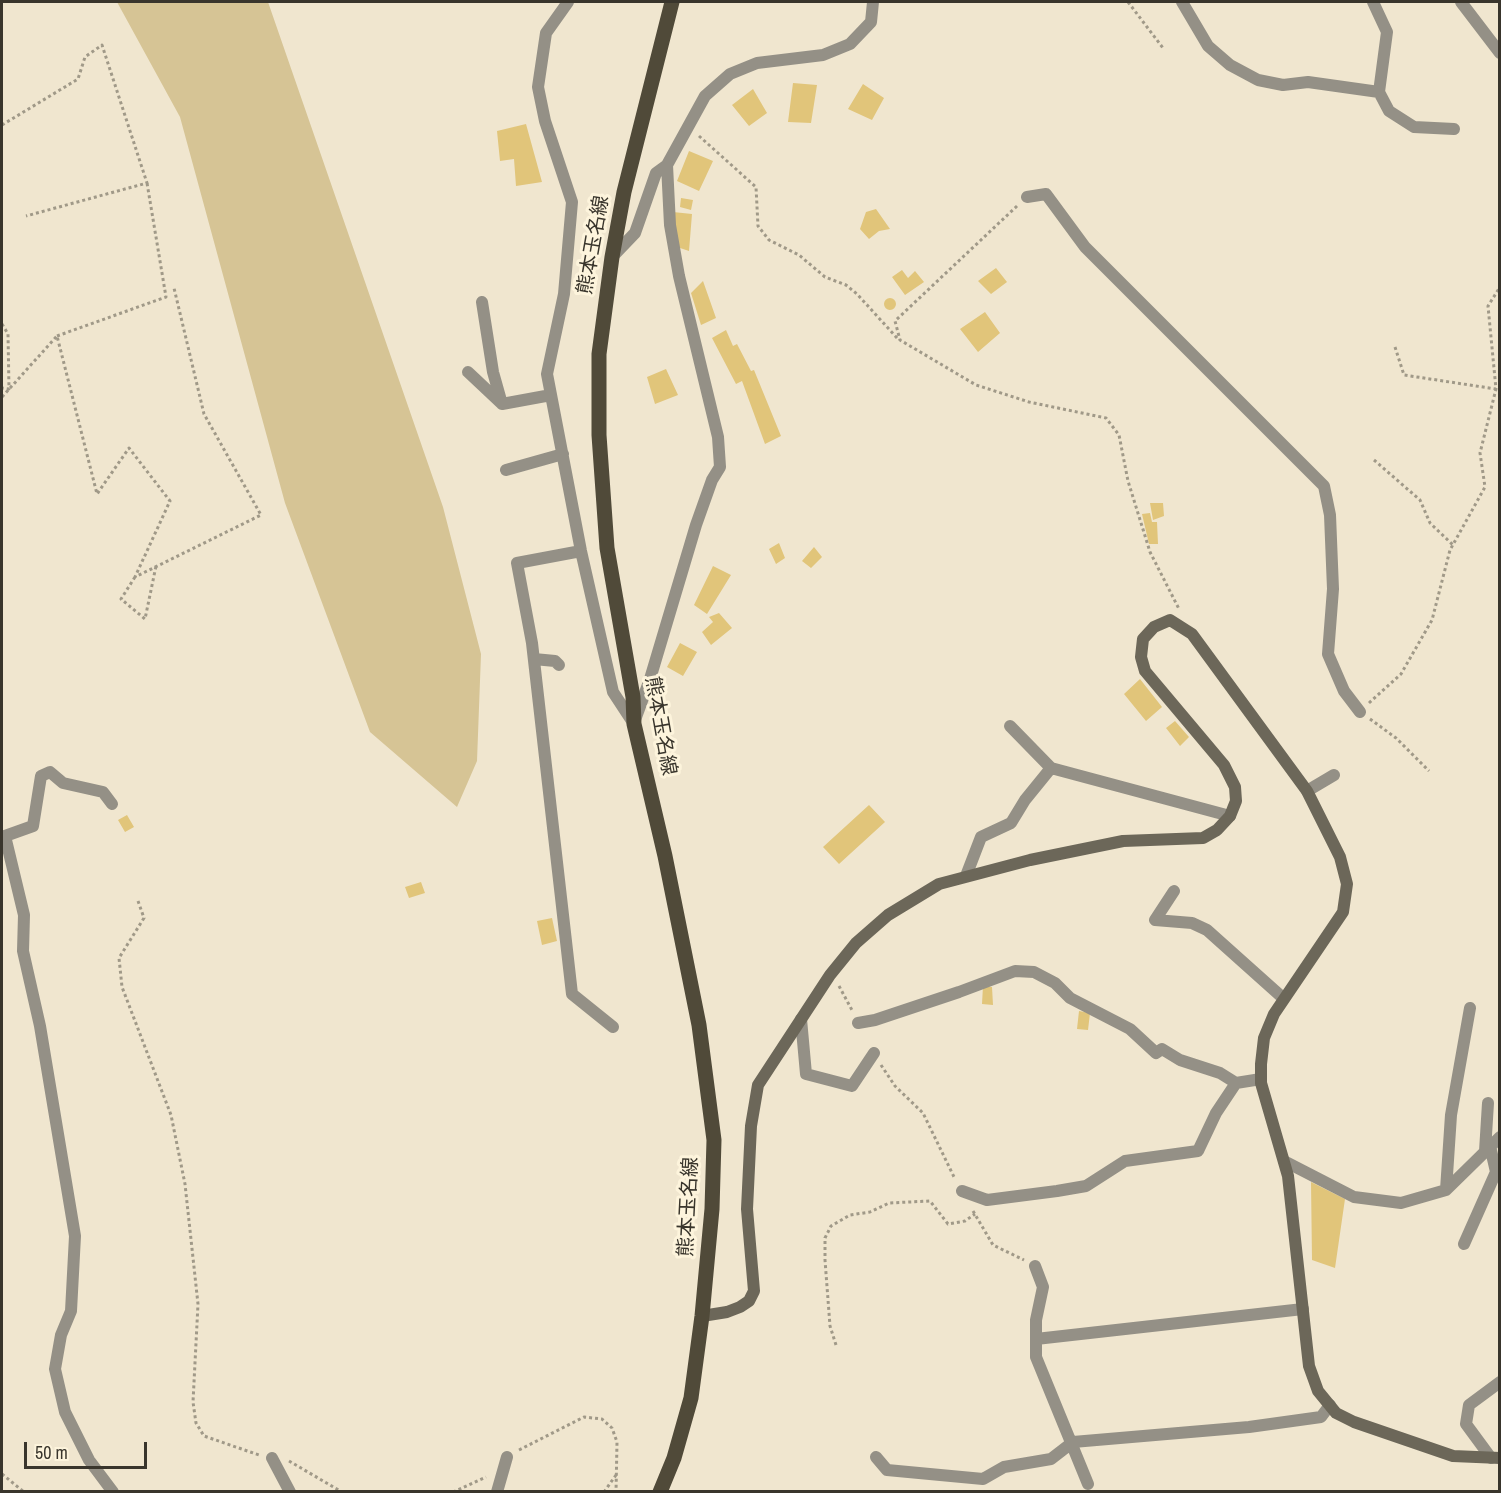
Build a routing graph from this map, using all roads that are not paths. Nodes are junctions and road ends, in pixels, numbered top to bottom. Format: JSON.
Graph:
{"nodes":[{"id":1,"x":568,"y":2,"type":"edge"},
{"id":2,"x":672,"y":2,"type":"edge"},
{"id":3,"x":873,"y":2,"type":"edge"},
{"id":4,"x":1182,"y":2,"type":"edge"},
{"id":5,"x":1373,"y":2,"type":"edge"},
{"id":6,"x":1461,"y":2,"type":"edge"},
{"id":7,"x":1500,"y":53,"type":"edge"},
{"id":8,"x":1379,"y":92,"type":"junction"},
{"id":9,"x":1454,"y":129,"type":"dead end"},
{"id":10,"x":667,"y":165,"type":"junction"},
{"id":11,"x":1027,"y":197,"type":"road end"},
{"id":12,"x":612,"y":257,"type":"junction"},
{"id":13,"x":482,"y":302,"type":"dead end"},
{"id":14,"x":468,"y":372,"type":"dead end"},
{"id":15,"x":552,"y":395,"type":"junction"},
{"id":16,"x":502,"y":404,"type":"junction"},
{"id":17,"x":564,"y":454,"type":"junction"},
{"id":18,"x":506,"y":470,"type":"dead end"},
{"id":19,"x":580,"y":551,"type":"junction"},
{"id":20,"x":534,"y":659,"type":"junction"},
{"id":21,"x":559,"y":665,"type":"dead end"},
{"id":22,"x":1360,"y":712,"type":"road end"},
{"id":23,"x":634,"y":724,"type":"junction"},
{"id":24,"x":1010,"y":726,"type":"dead end"},
{"id":25,"x":1051,"y":768,"type":"junction"},
{"id":26,"x":1334,"y":775,"type":"dead end"},
{"id":27,"x":1308,"y":791,"type":"junction"},
{"id":28,"x":112,"y":804,"type":"dead end"},
{"id":29,"x":1230,"y":816,"type":"junction"},
{"id":30,"x":3,"y":831,"type":"edge"},
{"id":31,"x":966,"y":876,"type":"junction"},
{"id":32,"x":1174,"y":891,"type":"dead end"},
{"id":33,"x":1283,"y":998,"type":"junction"},
{"id":34,"x":1470,"y":1008,"type":"dead end"},
{"id":35,"x":801,"y":1019,"type":"junction"},
{"id":36,"x":858,"y":1023,"type":"road end"},
{"id":37,"x":613,"y":1028,"type":"dead end"},
{"id":38,"x":874,"y":1053,"type":"road end"},
{"id":39,"x":1261,"y":1079,"type":"junction"},
{"id":40,"x":1236,"y":1083,"type":"junction"},
{"id":41,"x":1488,"y":1103,"type":"dead end"},
{"id":42,"x":1500,"y":1137,"type":"edge"},
{"id":43,"x":1487,"y":1148,"type":"junction"},
{"id":44,"x":1284,"y":1161,"type":"junction"},
{"id":45,"x":1446,"y":1190,"type":"junction"},
{"id":46,"x":962,"y":1191,"type":"road end"},
{"id":47,"x":1464,"y":1244,"type":"dead end"},
{"id":48,"x":1035,"y":1266,"type":"road end"},
{"id":49,"x":1303,"y":1309,"type":"junction"},
{"id":50,"x":702,"y":1316,"type":"junction"},
{"id":51,"x":1036,"y":1339,"type":"junction"},
{"id":52,"x":1500,"y":1382,"type":"edge"},
{"id":53,"x":1329,"y":1405,"type":"junction"},
{"id":54,"x":1072,"y":1442,"type":"junction"},
{"id":55,"x":507,"y":1457,"type":"road end"},
{"id":56,"x":876,"y":1457,"type":"dead end"},
{"id":57,"x":272,"y":1458,"type":"road end"},
{"id":58,"x":1495,"y":1458,"type":"edge"},
{"id":59,"x":1088,"y":1484,"type":"dead end"},
{"id":60,"x":113,"y":1491,"type":"edge"},
{"id":61,"x":290,"y":1491,"type":"edge"},
{"id":62,"x":497,"y":1491,"type":"edge"},
{"id":63,"x":660,"y":1491,"type":"edge"}],
"edges":[{"from":1,"to":15,"type":"street"},
{"from":2,"to":12,"type":"main road","name":"熊本玉名線"},
{"from":3,"to":10,"type":"street"},
{"from":4,"to":8,"type":"street"},
{"from":5,"to":8,"type":"street"},
{"from":6,"to":7,"type":"street"},
{"from":8,"to":9,"type":"street"},
{"from":10,"to":12,"type":"street"},
{"from":10,"to":23,"type":"street"},
{"from":11,"to":22,"type":"street"},
{"from":12,"to":23,"type":"main road","name":"熊本玉名線"},
{"from":13,"to":16,"type":"street"},
{"from":14,"to":16,"type":"street"},
{"from":15,"to":16,"type":"street"},
{"from":15,"to":17,"type":"street"},
{"from":17,"to":18,"type":"street"},
{"from":17,"to":19,"type":"street"},
{"from":19,"to":20,"type":"street"},
{"from":19,"to":23,"type":"street"},
{"from":20,"to":21,"type":"street"},
{"from":20,"to":37,"type":"street"},
{"from":23,"to":50,"type":"main road","name":"熊本玉名線"},
{"from":24,"to":25,"type":"street"},
{"from":25,"to":29,"type":"street"},
{"from":25,"to":31,"type":"street"},
{"from":26,"to":27,"type":"street"},
{"from":27,"to":29,"type":"street"},
{"from":27,"to":33,"type":"street"},
{"from":28,"to":30,"type":"street"},
{"from":29,"to":31,"type":"street"},
{"from":30,"to":60,"type":"street"},
{"from":31,"to":35,"type":"street"},
{"from":32,"to":33,"type":"street"},
{"from":33,"to":39,"type":"street"},
{"from":34,"to":45,"type":"street"},
{"from":35,"to":38,"type":"street"},
{"from":35,"to":50,"type":"street"},
{"from":36,"to":40,"type":"street"},
{"from":39,"to":40,"type":"street"},
{"from":39,"to":44,"type":"street"},
{"from":40,"to":46,"type":"street"},
{"from":41,"to":43,"type":"street"},
{"from":42,"to":43,"type":"street"},
{"from":43,"to":45,"type":"street"},
{"from":43,"to":47,"type":"street"},
{"from":44,"to":45,"type":"street"},
{"from":44,"to":49,"type":"street"},
{"from":48,"to":51,"type":"street"},
{"from":49,"to":51,"type":"street"},
{"from":49,"to":53,"type":"street"},
{"from":50,"to":63,"type":"main road","name":"熊本玉名線"},
{"from":51,"to":54,"type":"street"},
{"from":52,"to":58,"type":"street"},
{"from":53,"to":54,"type":"street"},
{"from":53,"to":58,"type":"street"},
{"from":54,"to":56,"type":"street"},
{"from":54,"to":59,"type":"street"},
{"from":55,"to":62,"type":"street"},
{"from":57,"to":61,"type":"street"}]}
